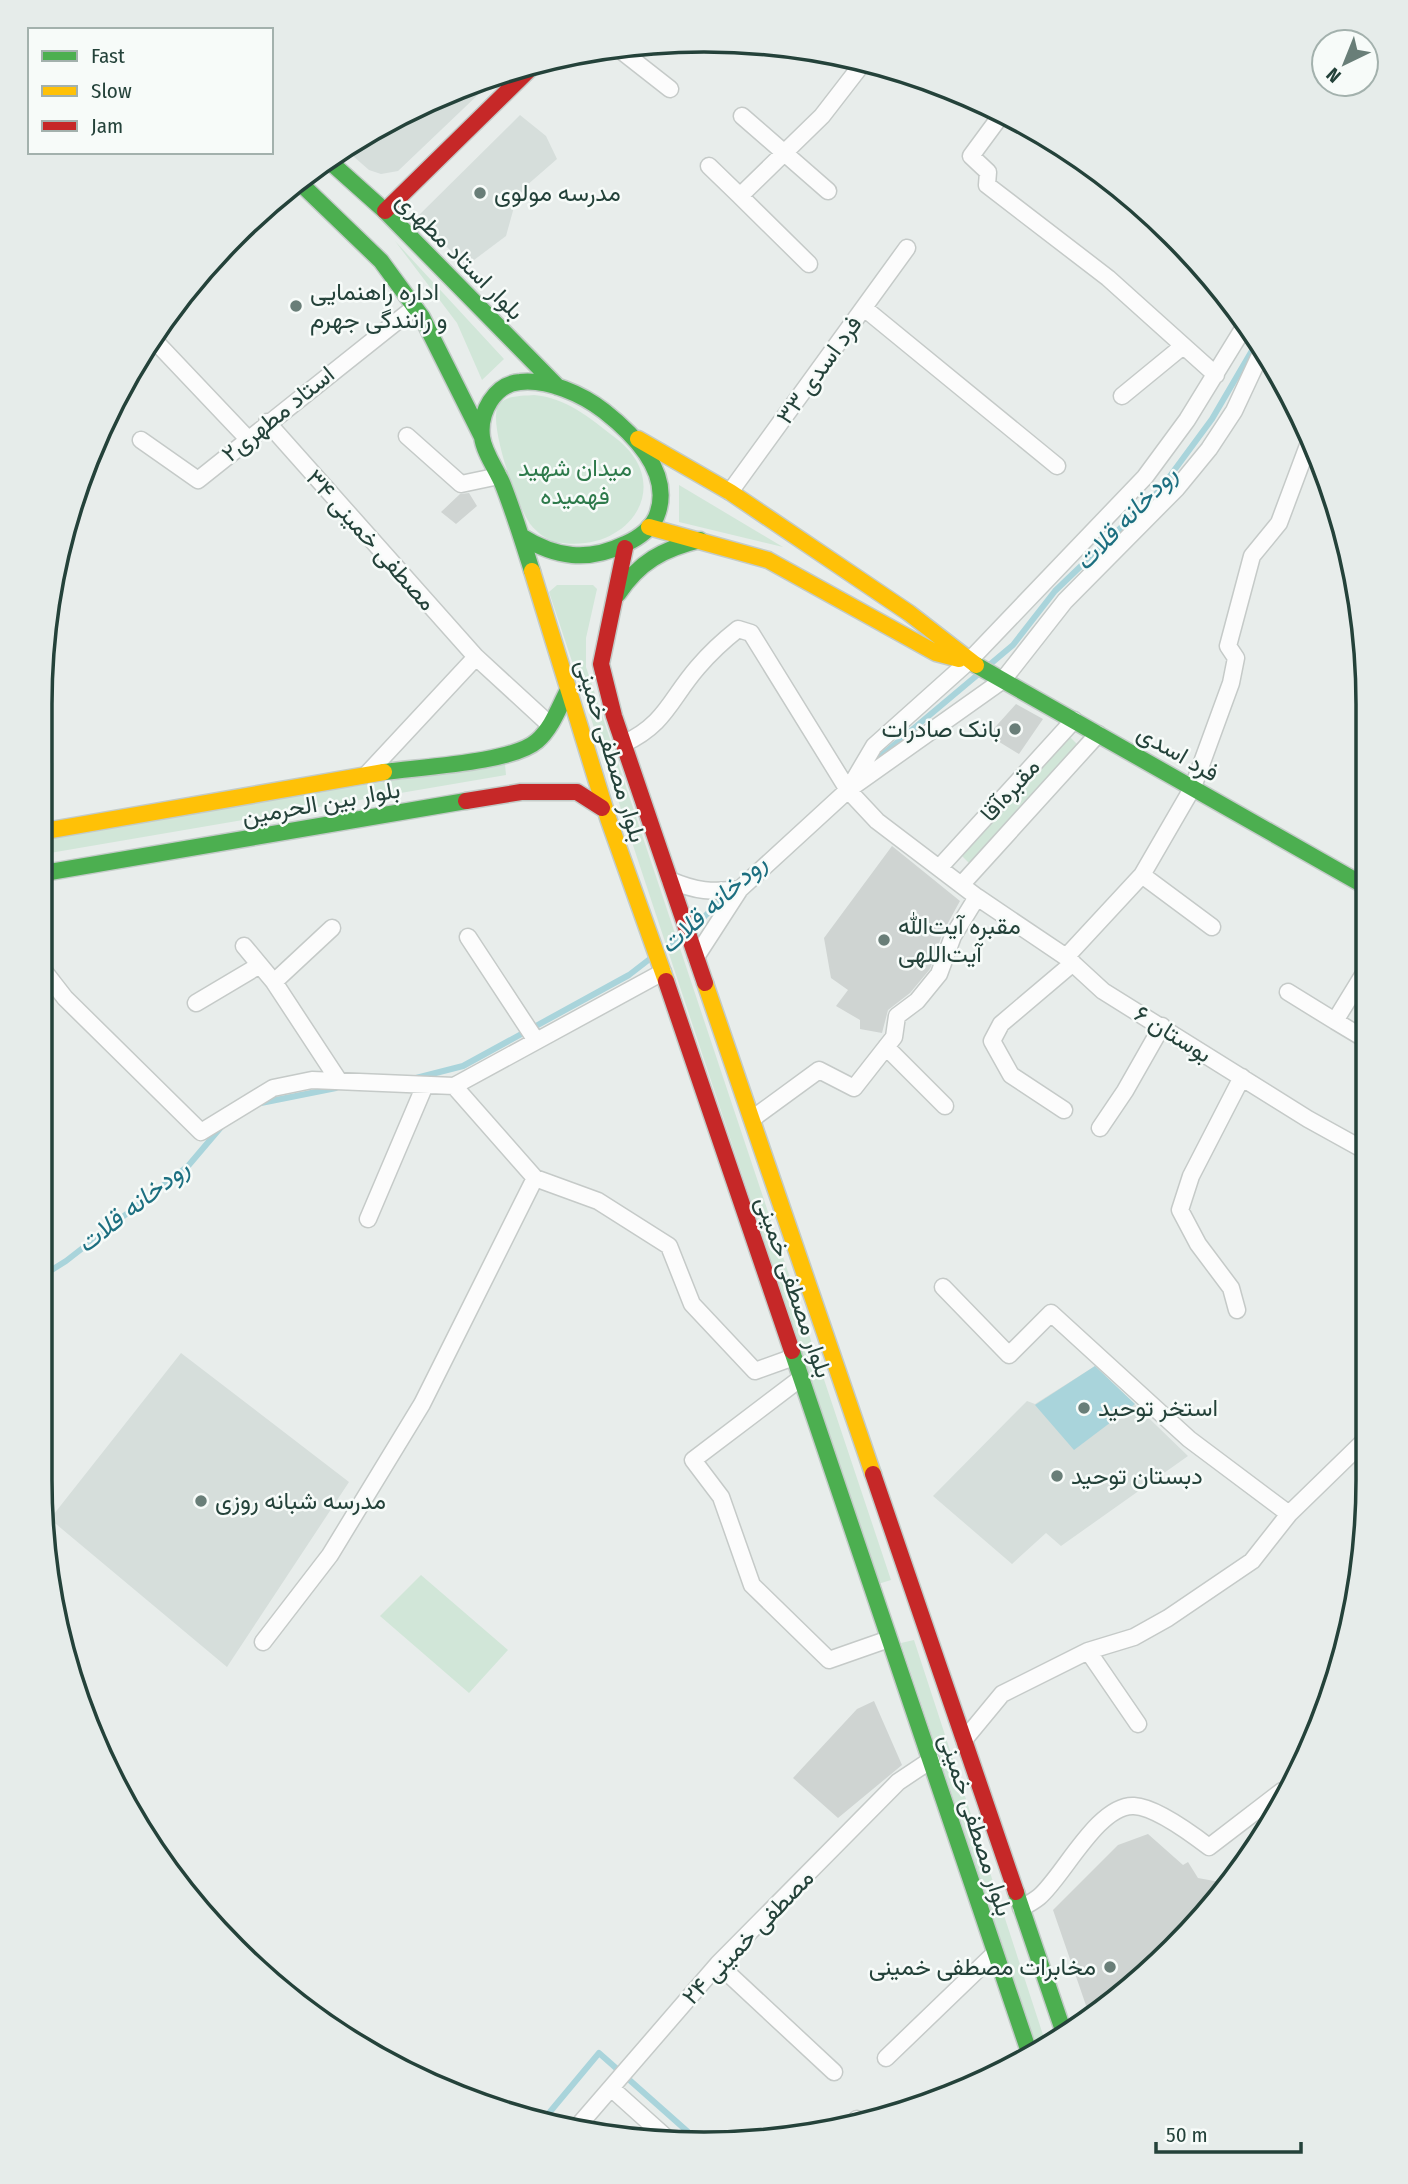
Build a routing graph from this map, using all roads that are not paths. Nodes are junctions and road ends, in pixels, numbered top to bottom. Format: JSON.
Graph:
{"nodes":[{"id":1,"x":630,"y":57,"type":"edge"},
{"id":2,"x":857,"y":71,"type":"edge"},
{"id":3,"x":519,"y":80,"type":"edge"},
{"id":4,"x":670,"y":89,"type":"dead end"},
{"id":5,"x":742,"y":116,"type":"dead end"},
{"id":6,"x":996,"y":122,"type":"edge"},
{"id":7,"x":785,"y":153,"type":"junction"},
{"id":8,"x":709,"y":166,"type":"dead end"},
{"id":9,"x":335,"y":167,"type":"edge"},
{"id":10,"x":306,"y":188,"type":"edge"},
{"id":11,"x":828,"y":191,"type":"dead end"},
{"id":12,"x":740,"y":196,"type":"junction"},
{"id":13,"x":385,"y":211,"type":"junction"},
{"id":14,"x":907,"y":248,"type":"dead end"},
{"id":15,"x":809,"y":264,"type":"dead end"},
{"id":16,"x":415,"y":307,"type":"junction"},
{"id":17,"x":864,"y":308,"type":"junction"},
{"id":18,"x":1240,"y":334,"type":"edge"},
{"id":19,"x":160,"y":346,"type":"edge"},
{"id":20,"x":1183,"y":346,"type":"junction"},
{"id":21,"x":1257,"y":361,"type":"edge"},
{"id":22,"x":1216,"y":375,"type":"junction"},
{"id":23,"x":558,"y":387,"type":"junction"},
{"id":24,"x":1122,"y":396,"type":"dead end"},
{"id":25,"x":267,"y":422,"type":"junction"},
{"id":26,"x":407,"y":436,"type":"dead end"},
{"id":27,"x":482,"y":437,"type":"junction"},
{"id":28,"x":248,"y":439,"type":"junction"},
{"id":29,"x":638,"y":439,"type":"junction"},
{"id":30,"x":141,"y":440,"type":"dead end"},
{"id":31,"x":1305,"y":453,"type":"edge"},
{"id":32,"x":1057,"y":466,"type":"dead end"},
{"id":33,"x":499,"y":476,"type":"junction"},
{"id":34,"x":730,"y":492,"type":"junction"},
{"id":35,"x":649,"y":527,"type":"junction"},
{"id":36,"x":521,"y":536,"type":"junction"},
{"id":37,"x":700,"y":540,"type":"junction"},
{"id":38,"x":625,"y":548,"type":"junction"},
{"id":39,"x":613,"y":603,"type":"junction"},
{"id":40,"x":476,"y":657,"type":"junction"},
{"id":41,"x":969,"y":661,"type":"junction"},
{"id":42,"x":1003,"y":680,"type":"junction"},
{"id":43,"x":568,"y":690,"type":"junction"},
{"id":44,"x":1071,"y":723,"type":"junction"},
{"id":45,"x":550,"y":726,"type":"junction"},
{"id":46,"x":1093,"y":739,"type":"junction"},
{"id":47,"x":623,"y":744,"type":"junction"},
{"id":48,"x":367,"y":774,"type":"junction"},
{"id":49,"x":516,"y":774,"type":"junction"},
{"id":50,"x":1193,"y":788,"type":"junction"},
{"id":51,"x":848,"y":790,"type":"junction"},
{"id":52,"x":603,"y":808,"type":"junction"},
{"id":53,"x":52,"y":830,"type":"edge"},
{"id":54,"x":952,"y":854,"type":"junction"},
{"id":55,"x":939,"y":868,"type":"junction"},
{"id":56,"x":52,"y":871,"type":"edge"},
{"id":57,"x":974,"y":872,"type":"junction"},
{"id":58,"x":1142,"y":875,"type":"junction"},
{"id":59,"x":670,"y":880,"type":"junction"},
{"id":60,"x":1356,"y":881,"type":"edge"},
{"id":61,"x":962,"y":884,"type":"junction"},
{"id":62,"x":740,"y":889,"type":"junction"},
{"id":63,"x":984,"y":901,"type":"junction"},
{"id":64,"x":1212,"y":927,"type":"dead end"},
{"id":65,"x":332,"y":928,"type":"dead end"},
{"id":66,"x":468,"y":937,"type":"dead end"},
{"id":67,"x":244,"y":946,"type":"dead end"},
{"id":68,"x":695,"y":957,"type":"junction"},
{"id":69,"x":1069,"y":960,"type":"junction"},
{"id":70,"x":260,"y":965,"type":"junction"},
{"id":71,"x":663,"y":971,"type":"junction"},
{"id":72,"x":52,"y":981,"type":"edge"},
{"id":73,"x":274,"y":982,"type":"junction"},
{"id":74,"x":1356,"y":987,"type":"edge"},
{"id":75,"x":1288,"y":992,"type":"dead end"},
{"id":76,"x":196,"y":1003,"type":"dead end"},
{"id":77,"x":1335,"y":1021,"type":"junction"},
{"id":78,"x":1161,"y":1026,"type":"junction"},
{"id":79,"x":1356,"y":1034,"type":"edge"},
{"id":80,"x":536,"y":1039,"type":"junction"},
{"id":81,"x":886,"y":1047,"type":"junction"},
{"id":82,"x":1242,"y":1077,"type":"junction"},
{"id":83,"x":339,"y":1081,"type":"junction"},
{"id":84,"x":425,"y":1085,"type":"junction"},
{"id":85,"x":454,"y":1086,"type":"junction"},
{"id":86,"x":945,"y":1107,"type":"dead end"},
{"id":87,"x":1064,"y":1110,"type":"dead end"},
{"id":88,"x":752,"y":1119,"type":"junction"},
{"id":89,"x":1100,"y":1128,"type":"dead end"},
{"id":90,"x":1356,"y":1146,"type":"edge"},
{"id":91,"x":535,"y":1178,"type":"junction"},
{"id":92,"x":368,"y":1219,"type":"dead end"},
{"id":93,"x":943,"y":1287,"type":"dead end"},
{"id":94,"x":1237,"y":1310,"type":"dead end"},
{"id":95,"x":794,"y":1357,"type":"junction"},
{"id":96,"x":801,"y":1378,"type":"junction"},
{"id":97,"x":1356,"y":1449,"type":"edge"},
{"id":98,"x":1289,"y":1514,"type":"junction"},
{"id":99,"x":898,"y":1605,"type":"junction"},
{"id":100,"x":889,"y":1639,"type":"junction"},
{"id":101,"x":263,"y":1642,"type":"dead end"},
{"id":102,"x":1088,"y":1651,"type":"junction"},
{"id":103,"x":1138,"y":1724,"type":"dead end"},
{"id":104,"x":964,"y":1740,"type":"junction"},
{"id":105,"x":930,"y":1760,"type":"junction"},
{"id":106,"x":1272,"y":1799,"type":"edge"},
{"id":107,"x":1021,"y":1908,"type":"junction"},
{"id":108,"x":994,"y":1954,"type":"junction"},
{"id":109,"x":718,"y":1964,"type":"junction"},
{"id":110,"x":1061,"y":2025,"type":"edge"},
{"id":111,"x":1027,"y":2046,"type":"edge"},
{"id":112,"x":886,"y":2058,"type":"dead end"},
{"id":113,"x":834,"y":2072,"type":"dead end"},
{"id":114,"x":611,"y":2088,"type":"junction"},
{"id":115,"x":583,"y":2120,"type":"edge"},
{"id":116,"x":657,"y":2130,"type":"edge"}],
"edges":[{"from":1,"to":4,"type":"street"},
{"from":2,"to":7,"type":"street"},
{"from":3,"to":13,"type":"main road"},
{"from":5,"to":7,"type":"street"},
{"from":6,"to":20,"type":"street"},
{"from":7,"to":11,"type":"street"},
{"from":7,"to":12,"type":"street"},
{"from":8,"to":12,"type":"street"},
{"from":9,"to":13,"type":"main road","name":"بلوار استاد مطهری"},
{"from":10,"to":16,"type":"main road"},
{"from":12,"to":15,"type":"street"},
{"from":13,"to":23,"type":"main road","name":"بلوار استاد مطهری"},
{"from":14,"to":17,"type":"street","name":"فرد اسدی ۳۳"},
{"from":16,"to":25,"type":"street","name":"استاد مطهری۲"},
{"from":16,"to":27,"type":"main road"},
{"from":17,"to":32,"type":"street"},
{"from":17,"to":34,"type":"street","name":"فرد اسدی ۳۳"},
{"from":18,"to":22,"type":"street"},
{"from":19,"to":28,"type":"street"},
{"from":20,"to":22,"type":"street"},
{"from":20,"to":24,"type":"street"},
{"from":21,"to":42,"type":"street"},
{"from":22,"to":41,"type":"street"},
{"from":23,"to":27,"type":"main road"},
{"from":23,"to":29,"type":"main road"},
{"from":25,"to":28,"type":"street","name":"استاد مطهری۲"},
{"from":25,"to":40,"type":"street","name":"مصطفی خمینی ۳۴"},
{"from":26,"to":33,"type":"street"},
{"from":27,"to":33,"type":"main road"},
{"from":28,"to":30,"type":"street","name":"استاد مطهری۲"},
{"from":29,"to":34,"type":"main road","name":"فرد اسدی"},
{"from":29,"to":35,"type":"main road"},
{"from":31,"to":50,"type":"street"},
{"from":33,"to":36,"type":"main road"},
{"from":34,"to":41,"type":"main road","name":"فرد اسدی"},
{"from":35,"to":37,"type":"main road","name":"فرد اسدی"},
{"from":35,"to":38,"type":"main road"},
{"from":36,"to":38,"type":"main road"},
{"from":36,"to":43,"type":"main road","name":"بلوار مصطفی خمینی"},
{"from":37,"to":39,"type":"main road"},
{"from":37,"to":41,"type":"main road","name":"فرد اسدی"},
{"from":38,"to":39,"type":"main road","name":"بلوار مصطفی خمینی"},
{"from":39,"to":47,"type":"main road","name":"بلوار مصطفی خمینی"},
{"from":40,"to":45,"type":"street","name":"مصطفی خمینی ۳۴"},
{"from":40,"to":48,"type":"street"},
{"from":41,"to":42,"type":"main road","name":"فرد اسدی"},
{"from":41,"to":51,"type":"street"},
{"from":42,"to":44,"type":"main road","name":"فرد اسدی"},
{"from":42,"to":51,"type":"street"},
{"from":43,"to":45,"type":"main road","name":"بلوار بین الحرمین"},
{"from":43,"to":52,"type":"main road","name":"بلوار مصطفی خمینی"},
{"from":44,"to":46,"type":"main road","name":"فرد اسدی"},
{"from":44,"to":54,"type":"street","name":"مقبره‌آقا"},
{"from":45,"to":49,"type":"main road","name":"بلوار بین الحرمین"},
{"from":46,"to":50,"type":"main road","name":"فرد اسدی"},
{"from":46,"to":57,"type":"street","name":"مقبره‌آقا"},
{"from":47,"to":51,"type":"street"},
{"from":47,"to":59,"type":"main road","name":"بلوار مصطفی خمینی"},
{"from":48,"to":49,"type":"main road","name":"بلوار بین الحرمین"},
{"from":48,"to":53,"type":"main road","name":"بلوار بین الحرمین"},
{"from":49,"to":52,"type":"main road","name":"بلوار بین الحرمین"},
{"from":49,"to":56,"type":"main road","name":"بلوار بین الحرمین"},
{"from":50,"to":58,"type":"street"},
{"from":50,"to":60,"type":"main road","name":"فرد اسدی"},
{"from":51,"to":55,"type":"street"},
{"from":51,"to":62,"type":"street"},
{"from":52,"to":71,"type":"main road","name":"بلوار مصطفی خمینی"},
{"from":54,"to":55,"type":"street","name":"مقبره‌آقا"},
{"from":54,"to":57,"type":"street"},
{"from":55,"to":61,"type":"street"},
{"from":57,"to":61,"type":"street","name":"مقبره‌آقا"},
{"from":58,"to":64,"type":"street"},
{"from":58,"to":69,"type":"street"},
{"from":59,"to":62,"type":"street"},
{"from":59,"to":68,"type":"main road","name":"بلوار مصطفی خمینی"},
{"from":61,"to":63,"type":"street"},
{"from":62,"to":68,"type":"street"},
{"from":63,"to":69,"type":"street","name":"بوستان ۶"},
{"from":63,"to":81,"type":"street"},
{"from":65,"to":73,"type":"street"},
{"from":66,"to":80,"type":"street"},
{"from":67,"to":70,"type":"street"},
{"from":68,"to":88,"type":"main road","name":"بلوار مصطفی خمینی"},
{"from":69,"to":78,"type":"street","name":"بوستان ۶"},
{"from":69,"to":87,"type":"street"},
{"from":70,"to":73,"type":"street"},
{"from":70,"to":76,"type":"street"},
{"from":71,"to":80,"type":"street"},
{"from":71,"to":95,"type":"main road","name":"بلوار مصطفی خمینی"},
{"from":72,"to":83,"type":"street"},
{"from":73,"to":83,"type":"street"},
{"from":74,"to":77,"type":"street"},
{"from":75,"to":77,"type":"street"},
{"from":77,"to":79,"type":"street"},
{"from":78,"to":82,"type":"street","name":"بوستان ۶"},
{"from":78,"to":89,"type":"street"},
{"from":80,"to":85,"type":"street"},
{"from":81,"to":86,"type":"street"},
{"from":81,"to":88,"type":"street"},
{"from":82,"to":90,"type":"street","name":"بوستان ۶"},
{"from":82,"to":94,"type":"street"},
{"from":83,"to":84,"type":"street"},
{"from":84,"to":85,"type":"street"},
{"from":84,"to":92,"type":"street"},
{"from":85,"to":91,"type":"street"},
{"from":88,"to":99,"type":"main road","name":"بلوار مصطفی خمینی"},
{"from":91,"to":95,"type":"street"},
{"from":91,"to":101,"type":"street"},
{"from":93,"to":98,"type":"street"},
{"from":95,"to":96,"type":"main road","name":"بلوار مصطفی خمینی"},
{"from":96,"to":99,"type":"main road","name":"بلوار مصطفی خمینی"},
{"from":96,"to":100,"type":"street"},
{"from":97,"to":98,"type":"street"},
{"from":98,"to":102,"type":"street"},
{"from":99,"to":100,"type":"main road","name":"بلوار مصطفی خمینی"},
{"from":99,"to":104,"type":"main road","name":"بلوار مصطفی خمینی"},
{"from":100,"to":105,"type":"main road","name":"بلوار مصطفی خمینی"},
{"from":102,"to":103,"type":"street"},
{"from":102,"to":104,"type":"street"},
{"from":104,"to":107,"type":"main road","name":"بلوار مصطفی خمینی"},
{"from":105,"to":108,"type":"main road","name":"بلوار مصطفی خمینی"},
{"from":105,"to":109,"type":"street","name":"مصطفی خمینی ۲۴"},
{"from":106,"to":107,"type":"street"},
{"from":107,"to":110,"type":"main road","name":"بلوار مصطفی خمینی"},
{"from":108,"to":111,"type":"main road","name":"بلوار مصطفی خمینی"},
{"from":108,"to":112,"type":"street"},
{"from":109,"to":113,"type":"street"},
{"from":109,"to":114,"type":"street","name":"مصطفی خمینی ۲۴"},
{"from":114,"to":115,"type":"street","name":"مصطفی خمینی ۲۴"},
{"from":114,"to":116,"type":"street"}]}
